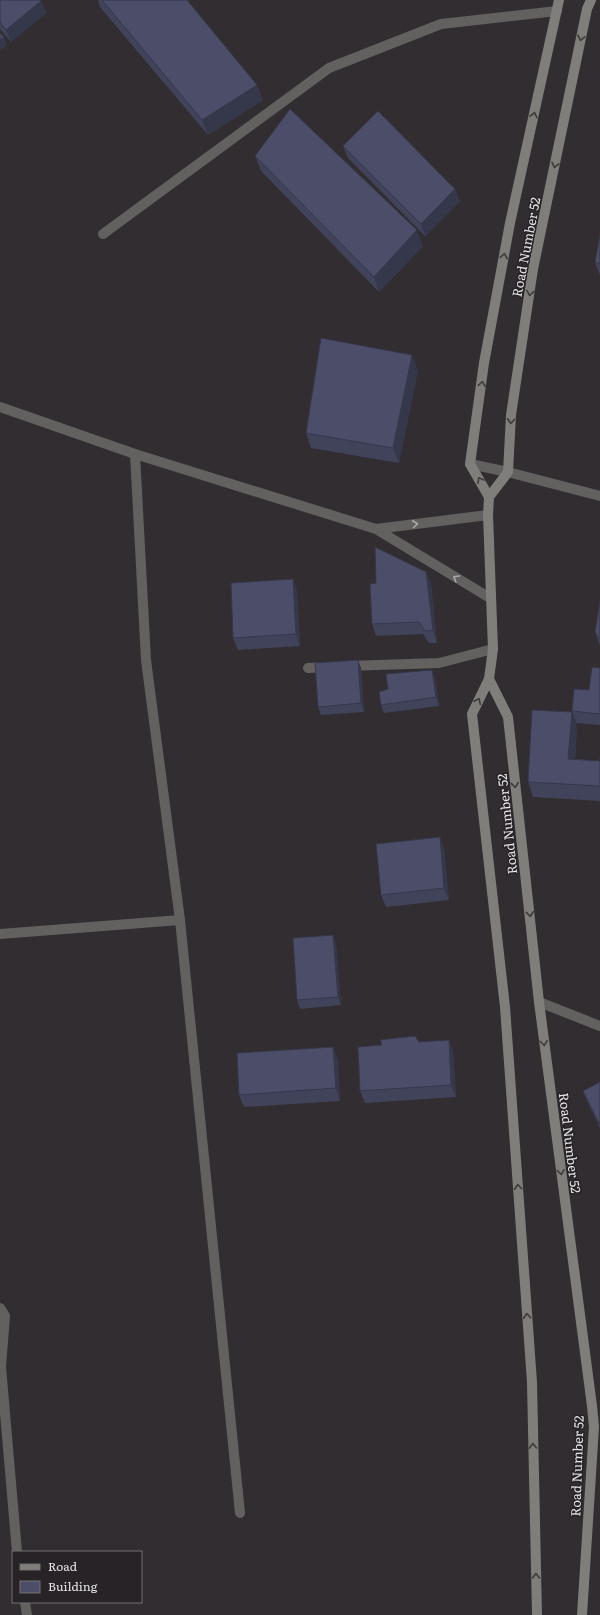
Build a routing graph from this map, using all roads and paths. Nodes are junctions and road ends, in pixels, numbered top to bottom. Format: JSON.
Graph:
{"nodes":[{"id":1,"x":560,"y":0,"type":"edge"},
{"id":2,"x":594,"y":0,"type":"edge"},
{"id":3,"x":589,"y":5,"type":"edge"},
{"id":4,"x":557,"y":11,"type":"junction"},
{"id":5,"x":103,"y":234,"type":"dead end"},
{"id":6,"x":0,"y":407,"type":"edge"},
{"id":7,"x":135,"y":454,"type":"junction"},
{"id":8,"x":470,"y":464,"type":"junction"},
{"id":9,"x":508,"y":472,"type":"junction"},
{"id":10,"x":600,"y":496,"type":"edge"},
{"id":11,"x":489,"y":497,"type":"junction"},
{"id":12,"x":488,"y":515,"type":"junction"},
{"id":13,"x":376,"y":529,"type":"junction"},
{"id":14,"x":490,"y":598,"type":"junction"},
{"id":15,"x":493,"y":649,"type":"junction"},
{"id":16,"x":308,"y":668,"type":"dead end"},
{"id":17,"x":489,"y":679,"type":"junction"},
{"id":18,"x":180,"y":920,"type":"junction"},
{"id":19,"x":0,"y":934,"type":"edge"},
{"id":20,"x":539,"y":1002,"type":"junction"},
{"id":21,"x":600,"y":1026,"type":"edge"},
{"id":22,"x":0,"y":1308,"type":"edge"},
{"id":23,"x":240,"y":1513,"type":"dead end"},
{"id":24,"x":17,"y":1551,"type":"edge"},
{"id":25,"x":25,"y":1603,"type":"edge"},
{"id":26,"x":27,"y":1615,"type":"edge"},
{"id":27,"x":537,"y":1615,"type":"edge"},
{"id":28,"x":582,"y":1615,"type":"edge"}],
"edges":[{"from":1,"to":4,"type":"main road","name":"Road Number 52"},
{"from":2,"to":3,"type":"street"},
{"from":3,"to":9,"type":"main road","name":"Road Number 52","one_way":true},
{"from":4,"to":5,"type":"street"},
{"from":8,"to":4,"type":"main road","name":"Road Number 52","one_way":true},
{"from":6,"to":7,"type":"street"},
{"from":7,"to":13,"type":"street"},
{"from":7,"to":18,"type":"street"},
{"from":8,"to":9,"type":"street"},
{"from":11,"to":8,"type":"main road","one_way":true},
{"from":9,"to":10,"type":"street"},
{"from":9,"to":11,"type":"main road"},
{"from":11,"to":12,"type":"main road","name":"Road Number 52"},
{"from":13,"to":12,"type":"street","one_way":true},
{"from":12,"to":14,"type":"main road","name":"Road Number 52"},
{"from":14,"to":13,"type":"street","one_way":true},
{"from":14,"to":15,"type":"main road","name":"Road Number 52"},
{"from":15,"to":16,"type":"street"},
{"from":15,"to":17,"type":"main road","name":"Road Number 52"},
{"from":17,"to":20,"type":"main road","name":"Road Number 52","one_way":true},
{"from":27,"to":17,"type":"main road","name":"Road Number 52","one_way":true},
{"from":18,"to":19,"type":"street"},
{"from":18,"to":23,"type":"street"},
{"from":20,"to":21,"type":"street"},
{"from":20,"to":28,"type":"main road","name":"Road Number 52","one_way":true},
{"from":22,"to":24,"type":"street"},
{"from":25,"to":26,"type":"street"}]}
